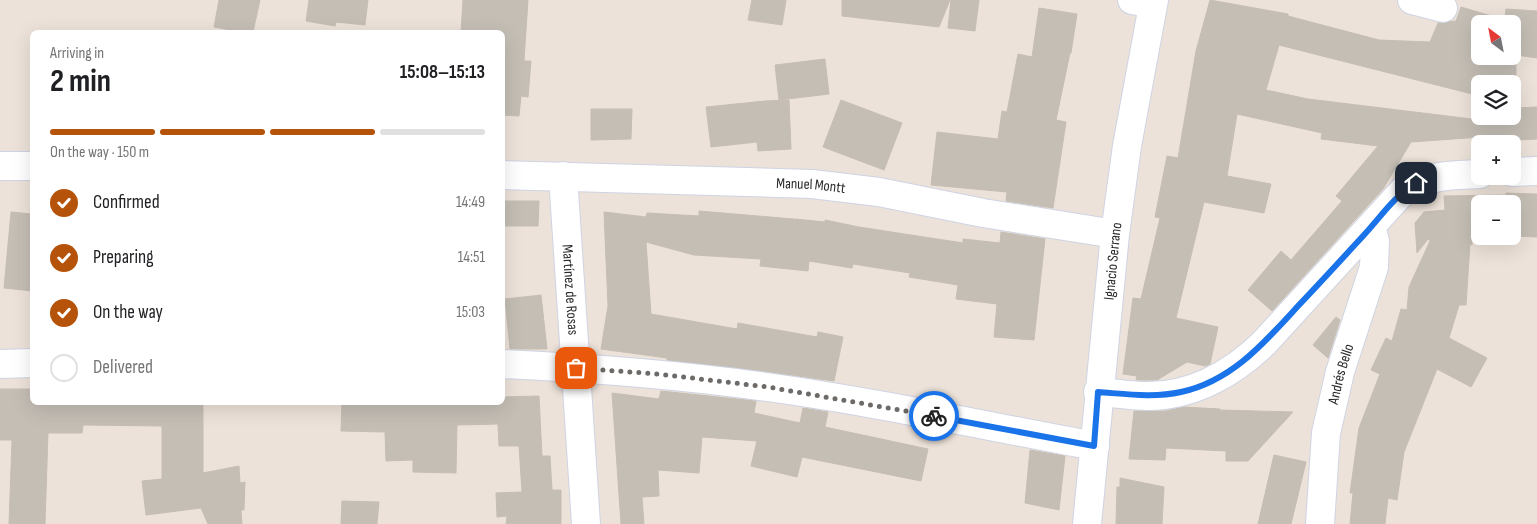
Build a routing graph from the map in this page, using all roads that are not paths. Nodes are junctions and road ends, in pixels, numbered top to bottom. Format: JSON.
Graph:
{"nodes":[{"id":1,"x":1412,"y":0,"type":"edge"},
{"id":2,"x":1146,"y":1,"type":"edge"},
{"id":3,"x":1443,"y":8,"type":"dead end"},
{"id":4,"x":0,"y":166,"type":"edge"},
{"id":5,"x":30,"y":166,"type":"edge"},
{"id":6,"x":1537,"y":171,"type":"edge"},
{"id":7,"x":1521,"y":172,"type":"edge"},
{"id":8,"x":1471,"y":174,"type":"edge"},
{"id":9,"x":505,"y":175,"type":"edge"},
{"id":10,"x":563,"y":176,"type":"junction"},
{"id":11,"x":1371,"y":227,"type":"junction"},
{"id":12,"x":1115,"y":234,"type":"junction"},
{"id":13,"x":30,"y":363,"type":"edge"},
{"id":14,"x":0,"y":364,"type":"edge"},
{"id":15,"x":505,"y":364,"type":"edge"},
{"id":16,"x":576,"y":368,"type":"junction"},
{"id":17,"x":1098,"y":392,"type":"junction"},
{"id":18,"x":1094,"y":446,"type":"junction"},
{"id":19,"x":586,"y":524,"type":"edge"},
{"id":20,"x":1087,"y":524,"type":"edge"},
{"id":21,"x":1320,"y":524,"type":"edge"}],
"edges":[{"from":1,"to":3,"type":"street"},
{"from":2,"to":12,"type":"street","name":"Ignacio Serrano"},
{"from":4,"to":5,"type":"street"},
{"from":6,"to":7,"type":"street"},
{"from":8,"to":11,"type":"street"},
{"from":9,"to":10,"type":"street","name":"Manuel Montt"},
{"from":10,"to":12,"type":"street","name":"Manuel Montt"},
{"from":10,"to":16,"type":"street","name":"Martínez de Rosas"},
{"from":11,"to":17,"type":"street"},
{"from":11,"to":21,"type":"street","name":"Andrés Bello"},
{"from":12,"to":17,"type":"street","name":"Ignacio Serrano"},
{"from":13,"to":14,"type":"street"},
{"from":15,"to":16,"type":"street"},
{"from":16,"to":18,"type":"street"},
{"from":16,"to":19,"type":"street","name":"Martínez de Rosas"},
{"from":17,"to":18,"type":"street","name":"Ignacio Serrano"},
{"from":18,"to":20,"type":"street","name":"Ignacio Serrano"}]}
